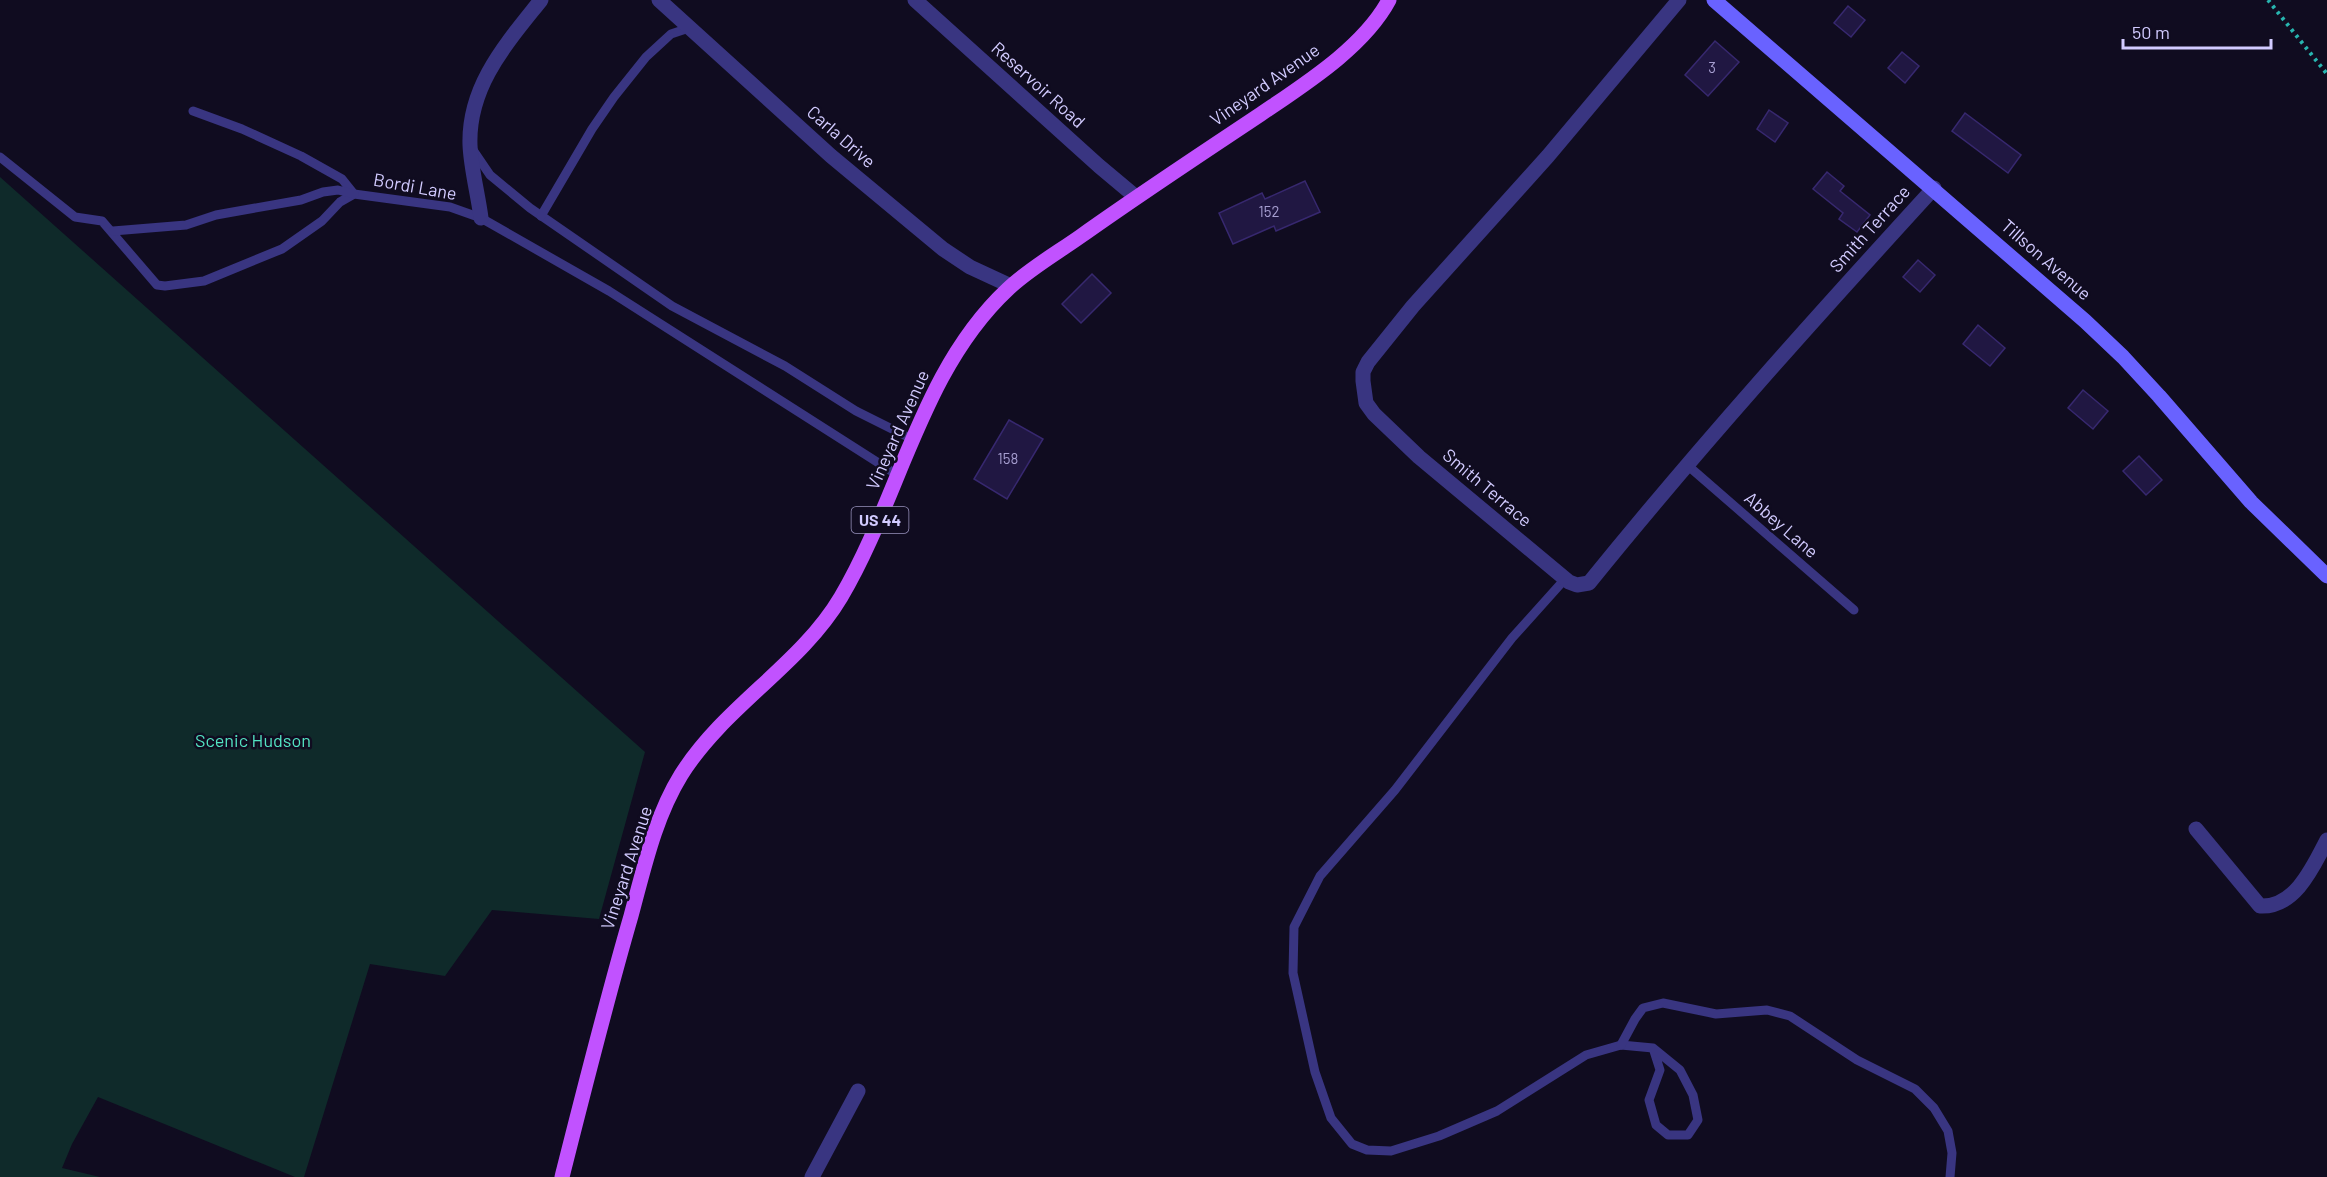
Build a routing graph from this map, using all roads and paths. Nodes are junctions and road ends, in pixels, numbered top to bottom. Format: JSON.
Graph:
{"nodes":[{"id":1,"x":541,"y":0,"type":"edge"},
{"id":2,"x":659,"y":0,"type":"edge"},
{"id":3,"x":915,"y":0,"type":"edge"},
{"id":4,"x":1389,"y":0,"type":"edge"},
{"id":5,"x":1679,"y":0,"type":"edge"},
{"id":6,"x":1714,"y":0,"type":"edge"},
{"id":7,"x":2268,"y":0,"type":"edge"},
{"id":8,"x":689,"y":28,"type":"junction"},
{"id":9,"x":2327,"y":74,"type":"edge"},
{"id":10,"x":193,"y":111,"type":"dead end"},
{"id":11,"x":470,"y":146,"type":"junction"},
{"id":12,"x":0,"y":157,"type":"edge"},
{"id":13,"x":1934,"y":188,"type":"junction"},
{"id":14,"x":354,"y":194,"type":"junction"},
{"id":15,"x":1136,"y":197,"type":"junction"},
{"id":16,"x":541,"y":216,"type":"junction"},
{"id":17,"x":481,"y":218,"type":"junction"},
{"id":18,"x":113,"y":231,"type":"junction"},
{"id":19,"x":1011,"y":286,"type":"junction"},
{"id":20,"x":914,"y":440,"type":"junction"},
{"id":21,"x":1686,"y":464,"type":"junction"},
{"id":22,"x":898,"y":476,"type":"junction"},
{"id":23,"x":2327,"y":576,"type":"edge"},
{"id":24,"x":1565,"y":579,"type":"junction"},
{"id":25,"x":1854,"y":610,"type":"dead end"},
{"id":26,"x":2196,"y":830,"type":"dead end"},
{"id":27,"x":2327,"y":840,"type":"edge"},
{"id":28,"x":1621,"y":1045,"type":"junction"},
{"id":29,"x":1653,"y":1048,"type":"junction"},
{"id":30,"x":858,"y":1091,"type":"dead end"},
{"id":31,"x":562,"y":1177,"type":"edge"},
{"id":32,"x":812,"y":1177,"type":"edge"},
{"id":33,"x":1950,"y":1177,"type":"edge"}],
"edges":[{"from":1,"to":11,"type":"street"},
{"from":2,"to":8,"type":"street","name":"Carla Drive"},
{"from":3,"to":15,"type":"street","name":"Reservoir Road"},
{"from":4,"to":15,"type":"main road","name":"Vineyard Avenue","number":"US 44"},
{"from":5,"to":24,"type":"street","name":"Smith Terrace"},
{"from":6,"to":13,"type":"street","name":"Tillson Avenue"},
{"from":7,"to":9,"type":"path"},
{"from":8,"to":16,"type":"lane"},
{"from":8,"to":19,"type":"street","name":"Carla Drive"},
{"from":10,"to":14,"type":"lane"},
{"from":11,"to":16,"type":"lane"},
{"from":11,"to":17,"type":"street"},
{"from":12,"to":18,"type":"lane","name":"Bordi Lane"},
{"from":13,"to":21,"type":"street","name":"Smith Terrace"},
{"from":13,"to":23,"type":"street","name":"Tillson Avenue"},
{"from":14,"to":17,"type":"lane","name":"Bordi Lane"},
{"from":14,"to":18,"type":"lane"},
{"from":14,"to":18,"type":"lane","name":"Bordi Lane"},
{"from":15,"to":19,"type":"main road","name":"Vineyard Avenue","number":"US 44"},
{"from":16,"to":20,"type":"lane"},
{"from":17,"to":22,"type":"lane","name":"Bordi Lane"},
{"from":19,"to":20,"type":"main road","name":"Vineyard Avenue","number":"US 44"},
{"from":20,"to":22,"type":"main road","name":"Vineyard Avenue","number":"US 44"},
{"from":21,"to":24,"type":"street","name":"Smith Terrace"},
{"from":21,"to":25,"type":"lane","name":"Abbey Lane"},
{"from":22,"to":31,"type":"main road","name":"Vineyard Avenue","number":"US 44"},
{"from":24,"to":28,"type":"lane"},
{"from":26,"to":27,"type":"street"},
{"from":28,"to":29,"type":"lane"},
{"from":28,"to":33,"type":"lane"},
{"from":29,"to":29,"type":"lane"},
{"from":30,"to":32,"type":"street"}]}
